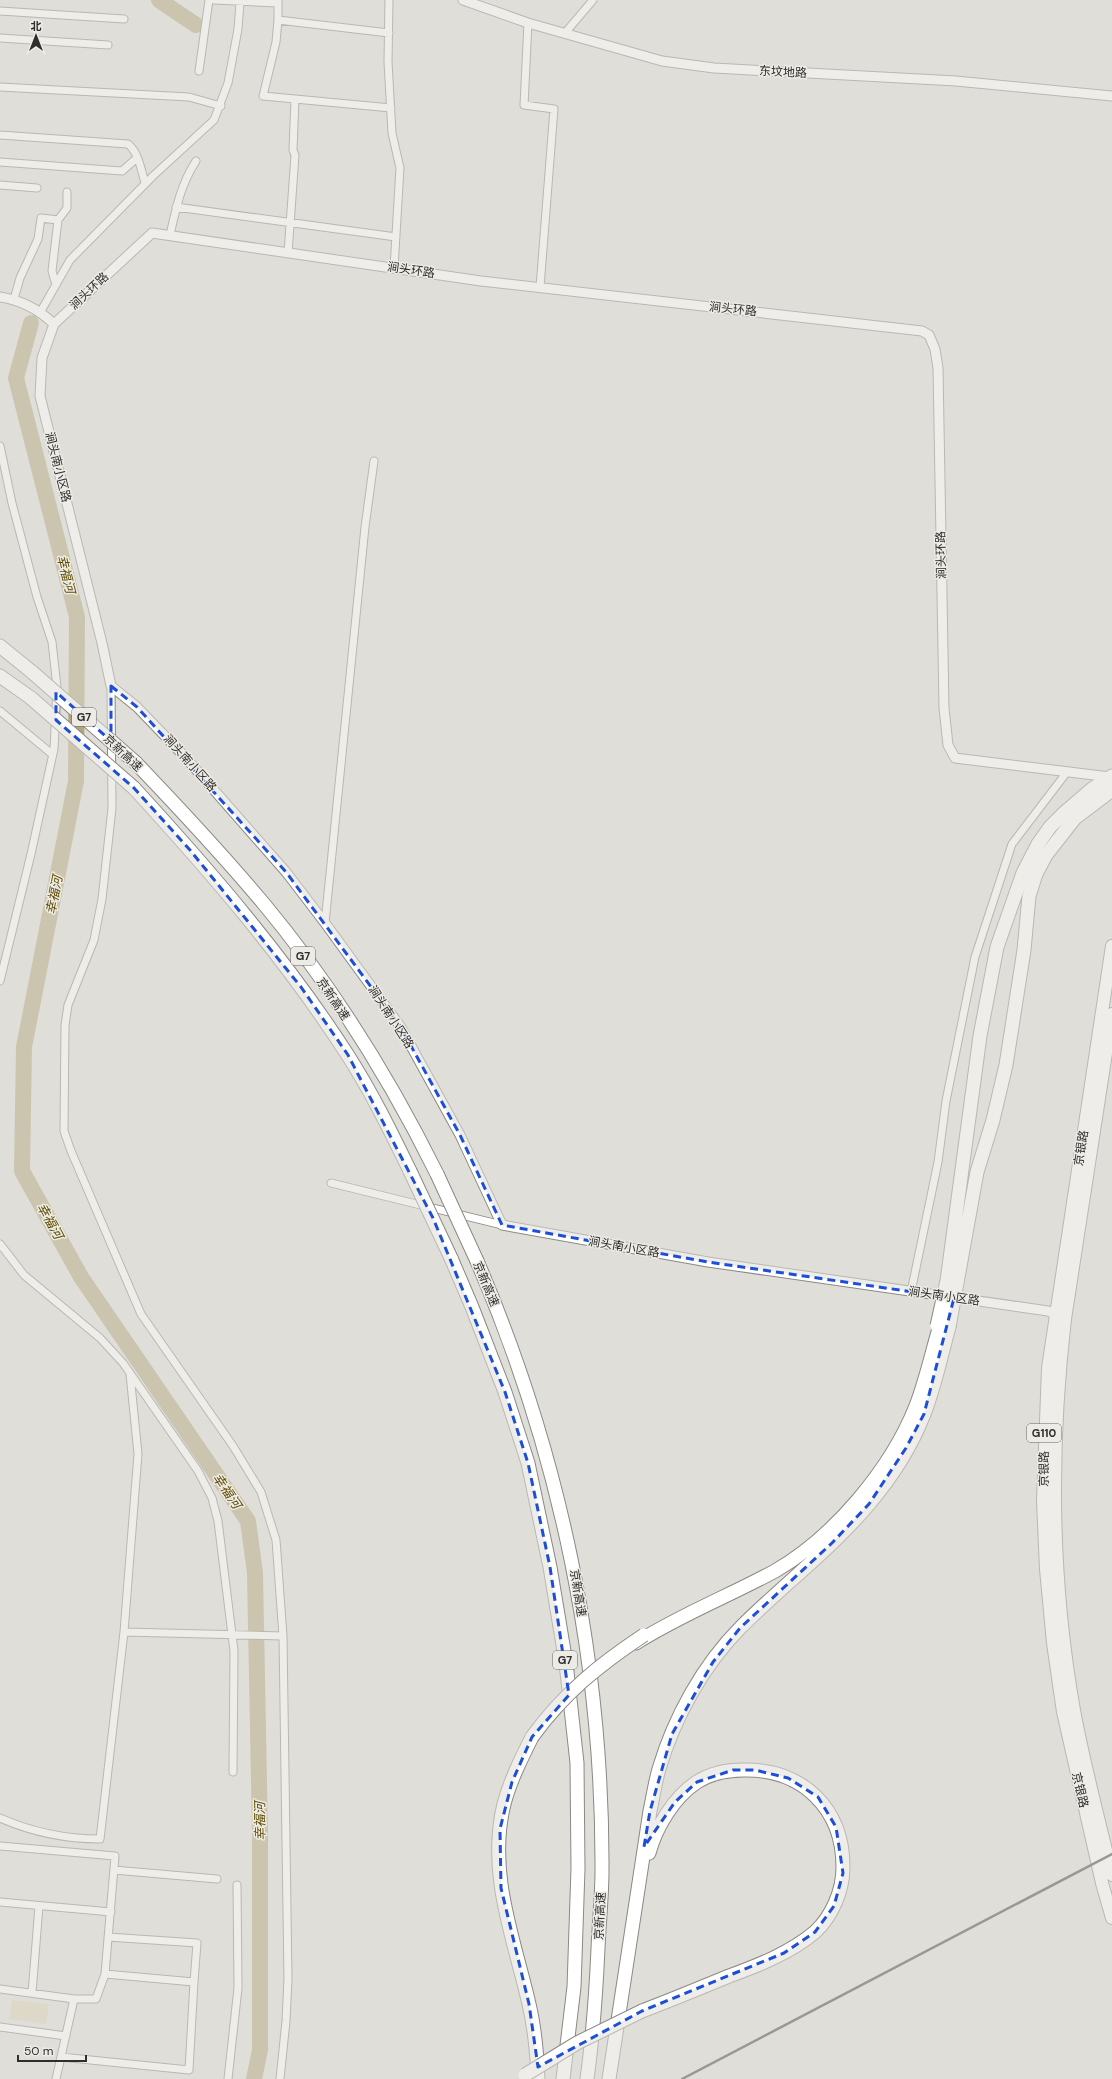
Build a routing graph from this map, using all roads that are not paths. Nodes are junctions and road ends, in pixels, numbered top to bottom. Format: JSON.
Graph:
{"nodes":[{"id":1,"x":209,"y":0,"type":"edge"},
{"id":2,"x":214,"y":0,"type":"edge"},
{"id":3,"x":389,"y":0,"type":"edge"},
{"id":4,"x":463,"y":0,"type":"edge"},
{"id":5,"x":593,"y":0,"type":"edge"},
{"id":6,"x":240,"y":2,"type":"junction"},
{"id":7,"x":278,"y":2,"type":"edge"},
{"id":8,"x":0,"y":11,"type":"edge"},
{"id":9,"x":124,"y":19,"type":"dead end"},
{"id":10,"x":278,"y":20,"type":"junction"},
{"id":11,"x":528,"y":23,"type":"junction"},
{"id":12,"x":565,"y":33,"type":"junction"},
{"id":13,"x":389,"y":34,"type":"junction"},
{"id":14,"x":0,"y":38,"type":"edge"},
{"id":15,"x":108,"y":45,"type":"dead end"},
{"id":16,"x":199,"y":71,"type":"dead end"},
{"id":17,"x":0,"y":87,"type":"edge"},
{"id":18,"x":1112,"y":96,"type":"edge"},
{"id":19,"x":295,"y":99,"type":"junction"},
{"id":20,"x":221,"y":106,"type":"junction"},
{"id":21,"x":391,"y":108,"type":"junction"},
{"id":22,"x":0,"y":135,"type":"edge"},
{"id":23,"x":137,"y":158,"type":"junction"},
{"id":24,"x":196,"y":161,"type":"dead end"},
{"id":25,"x":0,"y":162,"type":"edge"},
{"id":26,"x":145,"y":184,"type":"junction"},
{"id":27,"x":0,"y":185,"type":"edge"},
{"id":28,"x":37,"y":188,"type":"dead end"},
{"id":29,"x":67,"y":192,"type":"dead end"},
{"id":30,"x":176,"y":207,"type":"junction"},
{"id":31,"x":58,"y":220,"type":"junction"},
{"id":32,"x":289,"y":223,"type":"junction"},
{"id":33,"x":170,"y":235,"type":"junction"},
{"id":34,"x":396,"y":237,"type":"junction"},
{"id":35,"x":288,"y":253,"type":"junction"},
{"id":36,"x":394,"y":268,"type":"junction"},
{"id":37,"x":56,"y":285,"type":"junction"},
{"id":38,"x":540,"y":287,"type":"junction"},
{"id":39,"x":0,"y":297,"type":"edge"},
{"id":40,"x":14,"y":299,"type":"junction"},
{"id":41,"x":40,"y":312,"type":"junction"},
{"id":42,"x":54,"y":324,"type":"junction"},
{"id":43,"x":0,"y":446,"type":"edge"},
{"id":44,"x":374,"y":461,"type":"dead end"},
{"id":45,"x":0,"y":646,"type":"edge"},
{"id":46,"x":0,"y":676,"type":"edge"},
{"id":47,"x":110,"y":686,"type":"junction"},
{"id":48,"x":0,"y":711,"type":"edge"},
{"id":49,"x":52,"y":754,"type":"junction"},
{"id":50,"x":1067,"y":772,"type":"junction"},
{"id":51,"x":1111,"y":781,"type":"edge"},
{"id":52,"x":325,"y":923,"type":"junction"},
{"id":53,"x":1112,"y":946,"type":"edge"},
{"id":54,"x":0,"y":981,"type":"edge"},
{"id":55,"x":1112,"y":1014,"type":"edge"},
{"id":56,"x":331,"y":1183,"type":"dead end"},
{"id":57,"x":502,"y":1225,"type":"junction"},
{"id":58,"x":0,"y":1244,"type":"edge"},
{"id":59,"x":952,"y":1282,"type":"junction"},
{"id":60,"x":911,"y":1292,"type":"junction"},
{"id":61,"x":1060,"y":1316,"type":"junction"},
{"id":62,"x":942,"y":1326,"type":"junction"},
{"id":63,"x":130,"y":1372,"type":"junction"},
{"id":64,"x":124,"y":1632,"type":"junction"},
{"id":65,"x":233,"y":1634,"type":"junction"},
{"id":66,"x":283,"y":1636,"type":"junction"},
{"id":67,"x":532,"y":1737,"type":"junction"},
{"id":68,"x":233,"y":1772,"type":"dead end"},
{"id":69,"x":0,"y":1818,"type":"edge"},
{"id":70,"x":0,"y":1846,"type":"edge"},
{"id":71,"x":114,"y":1870,"type":"junction"},
{"id":72,"x":1112,"y":1875,"type":"edge"},
{"id":73,"x":217,"y":1879,"type":"dead end"},
{"id":74,"x":237,"y":1885,"type":"dead end"},
{"id":75,"x":636,"y":1899,"type":"junction"},
{"id":76,"x":0,"y":1902,"type":"edge"},
{"id":77,"x":39,"y":1906,"type":"junction"},
{"id":78,"x":110,"y":1912,"type":"junction"},
{"id":79,"x":1112,"y":1918,"type":"edge"},
{"id":80,"x":108,"y":1937,"type":"junction"},
{"id":81,"x":105,"y":1974,"type":"junction"},
{"id":82,"x":194,"y":1982,"type":"junction"},
{"id":83,"x":0,"y":1989,"type":"edge"},
{"id":84,"x":32,"y":1993,"type":"junction"},
{"id":85,"x":74,"y":1999,"type":"junction"},
{"id":86,"x":0,"y":2027,"type":"edge"},
{"id":87,"x":66,"y":2036,"type":"junction"},
{"id":88,"x":61,"y":2057,"type":"junction"},
{"id":89,"x":522,"y":2077,"type":"edge"},
{"id":90,"x":56,"y":2079,"type":"edge"},
{"id":91,"x":228,"y":2079,"type":"edge"},
{"id":92,"x":280,"y":2079,"type":"edge"},
{"id":93,"x":538,"y":2079,"type":"edge"},
{"id":94,"x":564,"y":2079,"type":"edge"},
{"id":95,"x":587,"y":2079,"type":"edge"},
{"id":96,"x":609,"y":2079,"type":"edge"}],
"edges":[{"from":1,"to":16,"type":"street"},
{"from":2,"to":6,"type":"street"},
{"from":3,"to":13,"type":"street"},
{"from":4,"to":11,"type":"street","name":"东坟地路"},
{"from":5,"to":12,"type":"street"},
{"from":6,"to":7,"type":"street"},
{"from":6,"to":20,"type":"street"},
{"from":7,"to":10,"type":"street"},
{"from":8,"to":9,"type":"street"},
{"from":10,"to":13,"type":"street"},
{"from":10,"to":19,"type":"street"},
{"from":11,"to":12,"type":"street","name":"东坟地路"},
{"from":11,"to":38,"type":"street"},
{"from":12,"to":18,"type":"street","name":"东坟地路"},
{"from":13,"to":21,"type":"street"},
{"from":14,"to":15,"type":"street"},
{"from":17,"to":20,"type":"street"},
{"from":19,"to":21,"type":"street"},
{"from":19,"to":32,"type":"street"},
{"from":20,"to":26,"type":"street"},
{"from":21,"to":34,"type":"street"},
{"from":22,"to":23,"type":"street"},
{"from":23,"to":25,"type":"street"},
{"from":23,"to":26,"type":"street"},
{"from":24,"to":30,"type":"street"},
{"from":26,"to":37,"type":"street"},
{"from":27,"to":28,"type":"street"},
{"from":29,"to":31,"type":"street"},
{"from":30,"to":32,"type":"street"},
{"from":30,"to":33,"type":"street"},
{"from":31,"to":37,"type":"street"},
{"from":31,"to":40,"type":"street"},
{"from":32,"to":34,"type":"street"},
{"from":32,"to":35,"type":"street"},
{"from":33,"to":35,"type":"street","name":"涧头环路"},
{"from":33,"to":42,"type":"street","name":"涧头环路"},
{"from":34,"to":36,"type":"street"},
{"from":35,"to":36,"type":"street","name":"涧头环路"},
{"from":36,"to":38,"type":"street","name":"涧头环路"},
{"from":37,"to":41,"type":"street"},
{"from":38,"to":50,"type":"street","name":"涧头环路"},
{"from":39,"to":40,"type":"street"},
{"from":40,"to":41,"type":"street"},
{"from":41,"to":42,"type":"street"},
{"from":42,"to":47,"type":"street","name":"涧头南小区路"},
{"from":43,"to":49,"type":"street"},
{"from":44,"to":52,"type":"street"},
{"from":45,"to":95,"type":"highway","name":"京新高速","number":"G7","bridge":true},
{"from":46,"to":94,"type":"highway","name":"京新高速","number":"G7","bridge":true},
{"from":47,"to":52,"type":"street","name":"涧头南小区路"},
{"from":47,"to":66,"type":"street"},
{"from":48,"to":49,"type":"street"},
{"from":49,"to":54,"type":"street"},
{"from":50,"to":51,"type":"street","name":"涧头环路"},
{"from":50,"to":60,"type":"street"},
{"from":51,"to":59,"type":"highway"},
{"from":51,"to":59,"type":"highway"},
{"from":52,"to":57,"type":"street","name":"涧头南小区路"},
{"from":53,"to":61,"type":"highway","name":"京银路","number":"G110"},
{"from":55,"to":61,"type":"highway","name":"京银路","number":"G110"},
{"from":56,"to":57,"type":"street"},
{"from":57,"to":60,"type":"street","name":"涧头南小区路"},
{"from":58,"to":63,"type":"street"},
{"from":59,"to":62,"type":"highway","bridge":true},
{"from":60,"to":61,"type":"street","name":"涧头南小区路"},
{"from":61,"to":72,"type":"highway","name":"京银路","number":"G110"},
{"from":61,"to":79,"type":"highway","name":"京银路","number":"G110"},
{"from":62,"to":67,"type":"highway","bridge":true},
{"from":62,"to":67,"type":"highway","bridge":true},
{"from":62,"to":75,"type":"highway"},
{"from":63,"to":64,"type":"street"},
{"from":63,"to":65,"type":"street"},
{"from":64,"to":65,"type":"street"},
{"from":64,"to":69,"type":"street"},
{"from":65,"to":66,"type":"street"},
{"from":65,"to":68,"type":"street"},
{"from":66,"to":92,"type":"street"},
{"from":67,"to":93,"type":"highway"},
{"from":70,"to":71,"type":"street"},
{"from":71,"to":73,"type":"street"},
{"from":71,"to":78,"type":"street"},
{"from":74,"to":91,"type":"street"},
{"from":75,"to":89,"type":"highway","bridge":true},
{"from":75,"to":96,"type":"highway"},
{"from":76,"to":77,"type":"street"},
{"from":77,"to":78,"type":"street"},
{"from":77,"to":84,"type":"street"},
{"from":78,"to":80,"type":"street"},
{"from":80,"to":81,"type":"street"},
{"from":80,"to":82,"type":"street"},
{"from":81,"to":82,"type":"street"},
{"from":81,"to":85,"type":"street"},
{"from":82,"to":88,"type":"street"},
{"from":83,"to":84,"type":"street"},
{"from":84,"to":85,"type":"street"},
{"from":85,"to":87,"type":"street"},
{"from":86,"to":87,"type":"street"},
{"from":87,"to":88,"type":"street"},
{"from":88,"to":90,"type":"street"}]}
